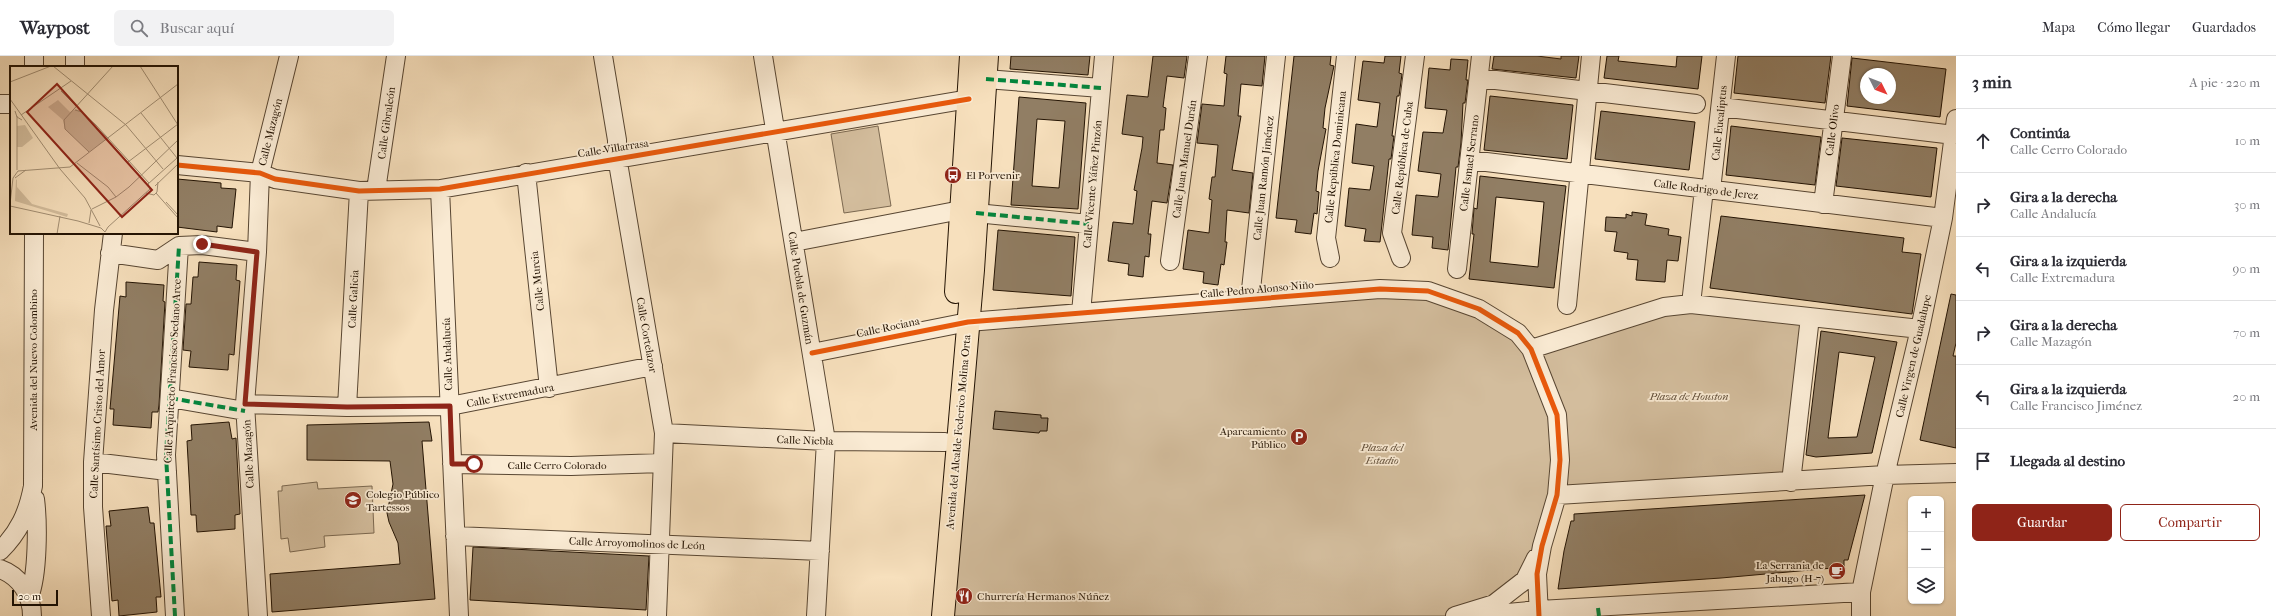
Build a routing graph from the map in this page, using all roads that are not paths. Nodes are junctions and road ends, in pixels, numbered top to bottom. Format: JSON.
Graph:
{"nodes":[{"id":1,"x":289,"y":56,"type":"edge"},
{"id":2,"x":396,"y":56,"type":"edge"},
{"id":3,"x":603,"y":56,"type":"edge"},
{"id":4,"x":763,"y":56,"type":"edge"},
{"id":5,"x":972,"y":56,"type":"edge"},
{"id":6,"x":987,"y":56,"type":"edge"},
{"id":7,"x":1104,"y":56,"type":"edge"},
{"id":8,"x":1198,"y":56,"type":"edge"},
{"id":9,"x":1276,"y":56,"type":"edge"},
{"id":10,"x":1346,"y":56,"type":"edge"},
{"id":11,"x":1414,"y":56,"type":"edge"},
{"id":12,"x":1481,"y":56,"type":"edge"},
{"id":13,"x":1591,"y":56,"type":"edge"},
{"id":14,"x":1726,"y":56,"type":"edge"},
{"id":15,"x":1842,"y":56,"type":"edge"},
{"id":16,"x":1479,"y":78,"type":"junction"},
{"id":17,"x":986,"y":79,"type":"junction"},
{"id":18,"x":1101,"y":88,"type":"junction"},
{"id":19,"x":1587,"y":92,"type":"junction"},
{"id":20,"x":969,"y":99,"type":"junction"},
{"id":21,"x":1696,"y":104,"type":"dead end"},
{"id":22,"x":1721,"y":107,"type":"junction"},
{"id":23,"x":1833,"y":121,"type":"junction"},
{"id":24,"x":1955,"y":127,"type":"edge"},
{"id":25,"x":775,"y":131,"type":"junction"},
{"id":26,"x":617,"y":157,"type":"junction"},
{"id":27,"x":1470,"y":160,"type":"junction"},
{"id":28,"x":178,"y":164,"type":"edge"},
{"id":29,"x":260,"y":173,"type":"junction"},
{"id":30,"x":526,"y":173,"type":"junction"},
{"id":31,"x":1580,"y":173,"type":"junction"},
{"id":32,"x":440,"y":189,"type":"junction"},
{"id":33,"x":376,"y":190,"type":"junction"},
{"id":34,"x":1707,"y":190,"type":"junction"},
{"id":35,"x":359,"y":191,"type":"junction"},
{"id":36,"x":1823,"y":204,"type":"junction"},
{"id":37,"x":969,"y":211,"type":"junction"},
{"id":38,"x":1089,"y":224,"type":"junction"},
{"id":39,"x":1947,"y":226,"type":"edge"},
{"id":40,"x":34,"y":234,"type":"edge"},
{"id":41,"x":113,"y":234,"type":"edge"},
{"id":42,"x":794,"y":242,"type":"junction"},
{"id":43,"x":179,"y":246,"type":"junction"},
{"id":44,"x":257,"y":252,"type":"junction"},
{"id":45,"x":110,"y":253,"type":"junction"},
{"id":46,"x":1330,"y":258,"type":"dead end"},
{"id":47,"x":1401,"y":258,"type":"dead end"},
{"id":48,"x":1170,"y":261,"type":"dead end"},
{"id":49,"x":1457,"y":269,"type":"dead end"},
{"id":50,"x":1250,"y":299,"type":"junction"},
{"id":51,"x":1691,"y":304,"type":"junction"},
{"id":52,"x":1567,"y":305,"type":"dead end"},
{"id":53,"x":1080,"y":313,"type":"junction"},
{"id":54,"x":1810,"y":317,"type":"junction"},
{"id":55,"x":961,"y":323,"type":"junction"},
{"id":56,"x":1920,"y":329,"type":"junction"},
{"id":57,"x":1531,"y":349,"type":"junction"},
{"id":58,"x":812,"y":353,"type":"junction"},
{"id":59,"x":652,"y":366,"type":"junction"},
{"id":60,"x":548,"y":388,"type":"junction"},
{"id":61,"x":170,"y":398,"type":"junction"},
{"id":62,"x":450,"y":406,"type":"junction"},
{"id":63,"x":347,"y":407,"type":"junction"},
{"id":64,"x":245,"y":408,"type":"junction"},
{"id":65,"x":664,"y":433,"type":"junction"},
{"id":66,"x":826,"y":441,"type":"junction"},
{"id":67,"x":945,"y":442,"type":"junction"},
{"id":68,"x":93,"y":462,"type":"junction"},
{"id":69,"x":662,"y":463,"type":"junction"},
{"id":70,"x":452,"y":464,"type":"junction"},
{"id":71,"x":167,"y":471,"type":"junction"},
{"id":72,"x":1956,"y":472,"type":"edge"},
{"id":73,"x":1885,"y":474,"type":"junction"},
{"id":74,"x":1791,"y":482,"type":"junction"},
{"id":75,"x":33,"y":486,"type":"junction"},
{"id":76,"x":1557,"y":495,"type":"junction"},
{"id":77,"x":455,"y":536,"type":"junction"},
{"id":78,"x":659,"y":544,"type":"junction"},
{"id":79,"x":1542,"y":546,"type":"junction"},
{"id":80,"x":0,"y":551,"type":"edge"},
{"id":81,"x":820,"y":551,"type":"junction"},
{"id":82,"x":0,"y":569,"type":"edge"},
{"id":83,"x":1862,"y":592,"type":"junction"},
{"id":84,"x":35,"y":610,"type":"edge"},
{"id":85,"x":1598,"y":612,"type":"edge"},
{"id":86,"x":1539,"y":613,"type":"edge"},
{"id":87,"x":101,"y":616,"type":"edge"},
{"id":88,"x":175,"y":616,"type":"edge"},
{"id":89,"x":258,"y":616,"type":"edge"},
{"id":90,"x":459,"y":616,"type":"edge"},
{"id":91,"x":657,"y":616,"type":"edge"},
{"id":92,"x":816,"y":616,"type":"edge"},
{"id":93,"x":930,"y":616,"type":"edge"},
{"id":94,"x":943,"y":616,"type":"edge"},
{"id":95,"x":1456,"y":616,"type":"edge"},
{"id":96,"x":1475,"y":616,"type":"edge"},
{"id":97,"x":1861,"y":616,"type":"edge"}],
"edges":[{"from":1,"to":29,"type":"street","name":"Calle Mazagón"},
{"from":2,"to":33,"type":"street","name":"Calle Gibraleón"},
{"from":3,"to":26,"type":"street","name":"Calle Cortelazor"},
{"from":4,"to":25,"type":"street","name":"Calle Puebla de Guzmán"},
{"from":5,"to":20,"type":"main road","name":"Avenida del Alcalde Federico Molina Orta"},
{"from":6,"to":17,"type":"main road","name":"Avenida del Alcalde Federico Molina Orta"},
{"from":7,"to":18,"type":"street","name":"Calle Vicente Yáñez Pinzón"},
{"from":8,"to":48,"type":"street","name":"Calle Juan Manuel Durán"},
{"from":9,"to":50,"type":"street","name":"Calle Juan Ramón Jiménez"},
{"from":10,"to":46,"type":"street","name":"Calle República Dominicana"},
{"from":11,"to":47,"type":"street","name":"Calle República de Cuba"},
{"from":12,"to":16,"type":"street","name":"Calle Ismael Serrano"},
{"from":13,"to":19,"type":"street"},
{"from":14,"to":22,"type":"street","name":"Calle Eucaliptus"},
{"from":15,"to":23,"type":"street","name":"Calle Olivo"},
{"from":16,"to":19,"type":"street"},
{"from":16,"to":27,"type":"street","name":"Calle Ismael Serrano"},
{"from":17,"to":18,"type":"street"},
{"from":17,"to":37,"type":"main road","name":"Avenida del Alcalde Federico Molina Orta"},
{"from":18,"to":38,"type":"street","name":"Calle Vicente Yáñez Pinzón"},
{"from":19,"to":21,"type":"street"},
{"from":19,"to":31,"type":"street"},
{"from":20,"to":25,"type":"street","name":"Calle Villarrasa"},
{"from":20,"to":37,"type":"main road","name":"Avenida del Alcalde Federico Molina Orta"},
{"from":22,"to":23,"type":"street"},
{"from":22,"to":34,"type":"street","name":"Calle Eucaliptus"},
{"from":23,"to":24,"type":"street"},
{"from":23,"to":36,"type":"street","name":"Calle Olivo"},
{"from":24,"to":39,"type":"street","name":"Calle Virgen de Guadalupe"},
{"from":25,"to":26,"type":"street","name":"Calle Villarrasa"},
{"from":25,"to":42,"type":"street","name":"Calle Puebla de Guzmán"},
{"from":26,"to":30,"type":"street","name":"Calle Villarrasa"},
{"from":26,"to":59,"type":"street","name":"Calle Cortelazor"},
{"from":27,"to":31,"type":"street","name":"Calle Rodrigo de Jerez"},
{"from":27,"to":49,"type":"street","name":"Calle Ismael Serrano"},
{"from":28,"to":29,"type":"street","name":"Calle Villarrasa"},
{"from":29,"to":35,"type":"street","name":"Calle Villarrasa"},
{"from":29,"to":44,"type":"street","name":"Calle Mazagón"},
{"from":30,"to":32,"type":"street","name":"Calle Villarrasa"},
{"from":30,"to":60,"type":"street","name":"Calle Murcia"},
{"from":31,"to":34,"type":"street","name":"Calle Rodrigo de Jerez"},
{"from":31,"to":52,"type":"street"},
{"from":32,"to":33,"type":"street","name":"Calle Villarrasa"},
{"from":32,"to":62,"type":"street","name":"Calle Andalucía"},
{"from":33,"to":35,"type":"street","name":"Calle Villarrasa"},
{"from":34,"to":36,"type":"street","name":"Calle Rodrigo de Jerez"},
{"from":34,"to":51,"type":"street","name":"Calle Eucaliptus"},
{"from":35,"to":63,"type":"street","name":"Calle Galicia"},
{"from":36,"to":39,"type":"street","name":"Calle Rodrigo de Jerez"},
{"from":37,"to":38,"type":"street"},
{"from":37,"to":42,"type":"street"},
{"from":37,"to":55,"type":"main road","name":"Avenida del Alcalde Federico Molina Orta"},
{"from":38,"to":53,"type":"street","name":"Calle Vicente Yáñez Pinzón"},
{"from":39,"to":56,"type":"street","name":"Calle Virgen de Guadalupe"},
{"from":40,"to":75,"type":"street","name":"Avenida del Nuevo Colombino"},
{"from":41,"to":45,"type":"street","name":"Calle Santísimo Cristo del Amor"},
{"from":42,"to":58,"type":"street","name":"Calle Puebla de Guzmán"},
{"from":43,"to":44,"type":"street"},
{"from":43,"to":45,"type":"street"},
{"from":43,"to":61,"type":"street","name":"Calle Arquitecto Francisco Sedano Arce"},
{"from":44,"to":64,"type":"street","name":"Calle Mazagón"},
{"from":45,"to":68,"type":"street","name":"Calle Santísimo Cristo del Amor"},
{"from":50,"to":53,"type":"street","name":"Calle Pedro Alonso Niño"},
{"from":50,"to":57,"type":"street","name":"Calle Pedro Alonso Niño"},
{"from":51,"to":54,"type":"street"},
{"from":51,"to":57,"type":"street"},
{"from":53,"to":55,"type":"street","name":"Calle Pedro Alonso Niño"},
{"from":54,"to":56,"type":"street"},
{"from":54,"to":74,"type":"street"},
{"from":55,"to":58,"type":"street","name":"Calle Rociana"},
{"from":55,"to":67,"type":"main road","name":"Avenida del Alcalde Federico Molina Orta"},
{"from":55,"to":94,"type":"main road","name":"Avenida del Alcalde Federico Molina Orta"},
{"from":56,"to":73,"type":"street","name":"Calle Virgen de Guadalupe"},
{"from":57,"to":76,"type":"street"},
{"from":58,"to":66,"type":"street","name":"Calle Puebla de Guzmán"},
{"from":59,"to":60,"type":"street","name":"Calle Extremadura"},
{"from":59,"to":65,"type":"street","name":"Calle Cortelazor"},
{"from":60,"to":62,"type":"street","name":"Calle Extremadura"},
{"from":61,"to":64,"type":"street","name":"Calle Extremadura"},
{"from":61,"to":71,"type":"street","name":"Calle Arquitecto Francisco Sedano Arce"},
{"from":62,"to":63,"type":"street","name":"Calle Extremadura"},
{"from":62,"to":70,"type":"street","name":"Calle Andalucía"},
{"from":63,"to":64,"type":"street","name":"Calle Extremadura"},
{"from":64,"to":89,"type":"street","name":"Calle Mazagón"},
{"from":65,"to":66,"type":"street","name":"Calle Niebla"},
{"from":65,"to":69,"type":"street","name":"Calle Cortelazor"},
{"from":66,"to":67,"type":"street","name":"Calle Niebla"},
{"from":66,"to":81,"type":"street","name":"Calle Puebla de Guzmán"},
{"from":67,"to":93,"type":"main road","name":"Avenida del Alcalde Federico Molina Orta"},
{"from":68,"to":71,"type":"street"},
{"from":68,"to":87,"type":"street","name":"Calle Santísimo Cristo del Amor"},
{"from":69,"to":70,"type":"street","name":"Calle Cerro Colorado"},
{"from":69,"to":78,"type":"street","name":"Calle Cortelazor"},
{"from":70,"to":77,"type":"street","name":"Calle Andalucía"},
{"from":71,"to":88,"type":"street","name":"Calle Arquitecto Francisco Sedano Arce"},
{"from":72,"to":73,"type":"street"},
{"from":73,"to":74,"type":"street"},
{"from":73,"to":83,"type":"street","name":"Calle Virgen de Guadalupe"},
{"from":74,"to":76,"type":"street"},
{"from":75,"to":80,"type":"street","name":"Avenida del Nuevo Colombino"},
{"from":75,"to":84,"type":"street","name":"Avenida del Nuevo Colombino"},
{"from":76,"to":79,"type":"street"},
{"from":77,"to":78,"type":"street","name":"Calle Arroyomolinos de León"},
{"from":77,"to":90,"type":"street","name":"Calle Andalucía"},
{"from":78,"to":81,"type":"street","name":"Calle Arroyomolinos de León"},
{"from":78,"to":91,"type":"street","name":"Calle Cortelazor"},
{"from":79,"to":86,"type":"street"},
{"from":79,"to":95,"type":"street"},
{"from":81,"to":92,"type":"street","name":"Calle Puebla de Guzmán"},
{"from":82,"to":84,"type":"street"},
{"from":83,"to":85,"type":"street"},
{"from":83,"to":97,"type":"street","name":"Calle Virgen de Guadalupe"},
{"from":85,"to":86,"type":"street"},
{"from":86,"to":96,"type":"street"}]}
